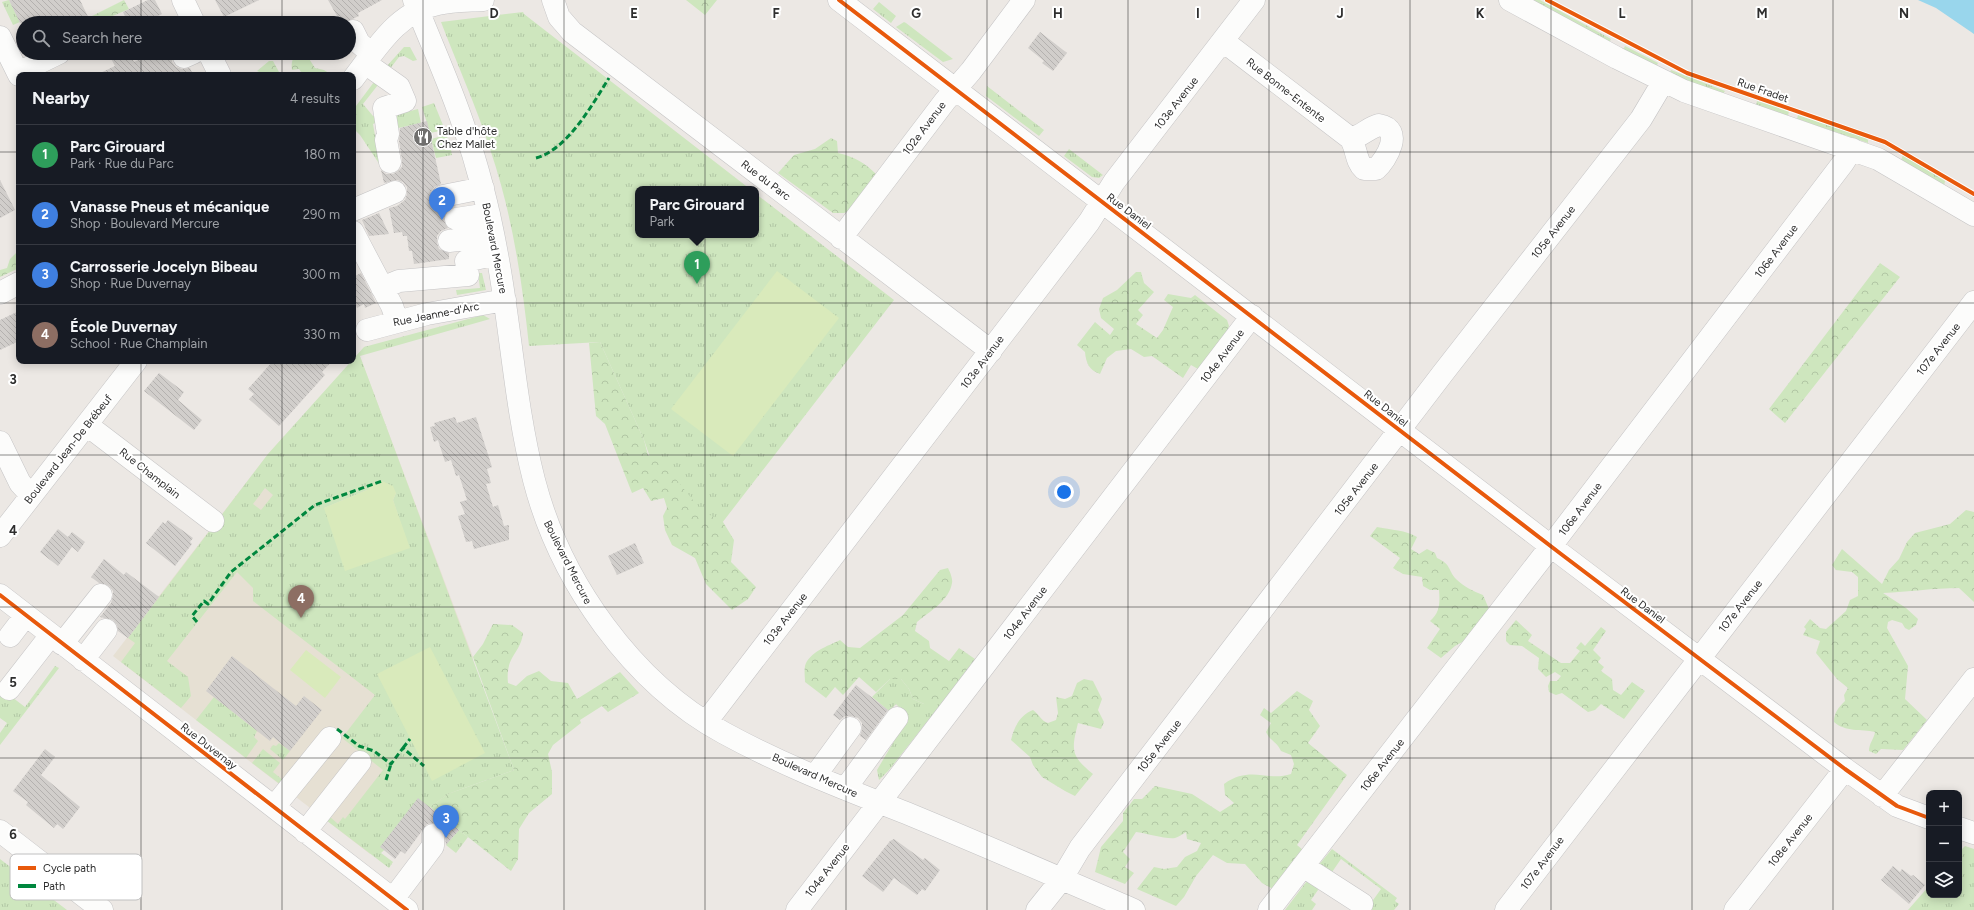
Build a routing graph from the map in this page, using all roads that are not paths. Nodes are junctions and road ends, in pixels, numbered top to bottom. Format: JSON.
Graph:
{"nodes":[{"id":1,"x":183,"y":0,"type":"edge"},
{"id":2,"x":483,"y":0,"type":"edge"},
{"id":3,"x":553,"y":0,"type":"edge"},
{"id":4,"x":840,"y":0,"type":"edge"},
{"id":5,"x":1024,"y":0,"type":"edge"},
{"id":6,"x":1254,"y":0,"type":"edge"},
{"id":7,"x":1510,"y":0,"type":"edge"},
{"id":8,"x":416,"y":6,"type":"edge"},
{"id":9,"x":191,"y":16,"type":"edge"},
{"id":10,"x":0,"y":37,"type":"edge"},
{"id":11,"x":356,"y":37,"type":"edge"},
{"id":12,"x":1223,"y":41,"type":"junction"},
{"id":13,"x":46,"y":60,"type":"edge"},
{"id":14,"x":212,"y":60,"type":"edge"},
{"id":15,"x":363,"y":66,"type":"edge"},
{"id":16,"x":18,"y":72,"type":"edge"},
{"id":17,"x":23,"y":72,"type":"edge"},
{"id":18,"x":218,"y":72,"type":"edge"},
{"id":19,"x":1663,"y":82,"type":"junction"},
{"id":20,"x":955,"y":89,"type":"junction"},
{"id":21,"x":1350,"y":138,"type":"dead end"},
{"id":22,"x":1852,"y":149,"type":"junction"},
{"id":23,"x":390,"y":162,"type":"dead end"},
{"id":24,"x":483,"y":188,"type":"junction"},
{"id":25,"x":395,"y":192,"type":"dead end"},
{"id":26,"x":444,"y":196,"type":"dead end"},
{"id":27,"x":1102,"y":202,"type":"junction"},
{"id":28,"x":489,"y":214,"type":"junction"},
{"id":29,"x":1974,"y":215,"type":"edge"},
{"id":30,"x":456,"y":219,"type":"dead end"},
{"id":31,"x":356,"y":228,"type":"edge"},
{"id":32,"x":356,"y":231,"type":"edge"},
{"id":33,"x":841,"y":238,"type":"junction"},
{"id":34,"x":449,"y":241,"type":"dead end"},
{"id":35,"x":495,"y":245,"type":"junction"},
{"id":36,"x":16,"y":285,"type":"edge"},
{"id":37,"x":382,"y":288,"type":"junction"},
{"id":38,"x":0,"y":293,"type":"edge"},
{"id":39,"x":506,"y":300,"type":"junction"},
{"id":40,"x":1974,"y":302,"type":"edge"},
{"id":41,"x":1252,"y":316,"type":"junction"},
{"id":42,"x":397,"y":321,"type":"junction"},
{"id":43,"x":367,"y":330,"type":"dead end"},
{"id":44,"x":991,"y":351,"type":"junction"},
{"id":45,"x":134,"y":364,"type":"edge"},
{"id":46,"x":87,"y":425,"type":"junction"},
{"id":47,"x":1400,"y":431,"type":"junction"},
{"id":48,"x":0,"y":442,"type":"edge"},
{"id":49,"x":31,"y":495,"type":"junction"},
{"id":50,"x":213,"y":521,"type":"dead end"},
{"id":51,"x":0,"y":536,"type":"edge"},
{"id":52,"x":1551,"y":546,"type":"junction"},
{"id":53,"x":0,"y":595,"type":"edge"},
{"id":54,"x":101,"y":595,"type":"dead end"},
{"id":55,"x":26,"y":615,"type":"junction"},
{"id":56,"x":106,"y":630,"type":"dead end"},
{"id":57,"x":10,"y":636,"type":"dead end"},
{"id":58,"x":57,"y":639,"type":"junction"},
{"id":59,"x":1699,"y":658,"type":"junction"},
{"id":60,"x":83,"y":660,"type":"junction"},
{"id":61,"x":1974,"y":679,"type":"edge"},
{"id":62,"x":9,"y":689,"type":"dead end"},
{"id":63,"x":897,"y":718,"type":"dead end"},
{"id":64,"x":706,"y":722,"type":"junction"},
{"id":65,"x":330,"y":738,"type":"dead end"},
{"id":66,"x":865,"y":761,"type":"junction"},
{"id":67,"x":360,"y":762,"type":"dead end"},
{"id":68,"x":1845,"y":769,"type":"junction"},
{"id":69,"x":815,"y":776,"type":"junction"},
{"id":70,"x":845,"y":789,"type":"junction"},
{"id":71,"x":1882,"y":796,"type":"junction"},
{"id":72,"x":879,"y":803,"type":"junction"},
{"id":73,"x":274,"y":808,"type":"junction"},
{"id":74,"x":1926,"y":817,"type":"edge"},
{"id":75,"x":1962,"y":829,"type":"edge"},
{"id":76,"x":0,"y":831,"type":"edge"},
{"id":77,"x":305,"y":832,"type":"junction"},
{"id":78,"x":1974,"y":833,"type":"edge"},
{"id":79,"x":433,"y":835,"type":"dead end"},
{"id":80,"x":30,"y":854,"type":"edge"},
{"id":81,"x":1303,"y":866,"type":"junction"},
{"id":82,"x":1061,"y":880,"type":"junction"},
{"id":83,"x":89,"y":900,"type":"edge"},
{"id":84,"x":400,"y":904,"type":"edge"},
{"id":85,"x":1362,"y":904,"type":"dead end"},
{"id":86,"x":1739,"y":909,"type":"edge"},
{"id":87,"x":102,"y":910,"type":"edge"},
{"id":88,"x":796,"y":910,"type":"edge"},
{"id":89,"x":1037,"y":910,"type":"edge"},
{"id":90,"x":1134,"y":910,"type":"edge"},
{"id":91,"x":1269,"y":910,"type":"edge"},
{"id":92,"x":1506,"y":910,"type":"edge"}],
"edges":[{"from":1,"to":9,"type":"street"},
{"from":2,"to":8,"type":"street"},
{"from":3,"to":33,"type":"street","name":"Rue du Parc"},
{"from":4,"to":20,"type":"street","name":"Rue Daniel"},
{"from":5,"to":20,"type":"street","name":"102e Avenue"},
{"from":6,"to":12,"type":"street","name":"103e Avenue"},
{"from":7,"to":19,"type":"street"},
{"from":8,"to":15,"type":"street"},
{"from":8,"to":24,"type":"street","name":"Boulevard Mercure"},
{"from":10,"to":16,"type":"street"},
{"from":11,"to":15,"type":"street"},
{"from":12,"to":21,"type":"street","name":"Rue Bonne-Entente"},
{"from":12,"to":27,"type":"street","name":"103e Avenue"},
{"from":13,"to":17,"type":"street"},
{"from":14,"to":18,"type":"street"},
{"from":15,"to":23,"type":"street"},
{"from":19,"to":22,"type":"street"},
{"from":19,"to":47,"type":"street","name":"105e Avenue"},
{"from":20,"to":27,"type":"street","name":"Rue Daniel"},
{"from":20,"to":33,"type":"street","name":"102e Avenue"},
{"from":22,"to":29,"type":"street"},
{"from":22,"to":52,"type":"street","name":"106e Avenue"},
{"from":24,"to":26,"type":"street"},
{"from":24,"to":28,"type":"street","name":"Boulevard Mercure"},
{"from":25,"to":31,"type":"street"},
{"from":27,"to":41,"type":"street","name":"Rue Daniel"},
{"from":27,"to":44,"type":"street","name":"103e Avenue"},
{"from":28,"to":30,"type":"street"},
{"from":28,"to":35,"type":"street","name":"Boulevard Mercure"},
{"from":32,"to":37,"type":"street"},
{"from":33,"to":44,"type":"street","name":"Rue du Parc"},
{"from":34,"to":35,"type":"street"},
{"from":35,"to":37,"type":"street"},
{"from":35,"to":39,"type":"street","name":"Boulevard Mercure"},
{"from":36,"to":38,"type":"street"},
{"from":37,"to":42,"type":"street"},
{"from":39,"to":42,"type":"street","name":"Rue Jeanne-d'Arc"},
{"from":39,"to":64,"type":"street","name":"Boulevard Mercure"},
{"from":40,"to":59,"type":"street","name":"107e Avenue"},
{"from":41,"to":47,"type":"street","name":"Rue Daniel"},
{"from":41,"to":72,"type":"street","name":"104e Avenue"},
{"from":42,"to":43,"type":"street","name":"Rue Jeanne-d'Arc"},
{"from":44,"to":64,"type":"street","name":"103e Avenue"},
{"from":45,"to":46,"type":"street","name":"Boulevard Jean-De Brébeuf"},
{"from":46,"to":49,"type":"street","name":"Boulevard Jean-De Brébeuf"},
{"from":46,"to":50,"type":"street","name":"Rue Champlain"},
{"from":47,"to":52,"type":"street","name":"Rue Daniel"},
{"from":47,"to":82,"type":"street","name":"105e Avenue"},
{"from":48,"to":49,"type":"street"},
{"from":49,"to":51,"type":"street","name":"Boulevard Jean-De Brébeuf"},
{"from":52,"to":59,"type":"street","name":"Rue Daniel"},
{"from":52,"to":81,"type":"street","name":"106e Avenue"},
{"from":53,"to":55,"type":"street","name":"Rue Duvernay"},
{"from":54,"to":58,"type":"street"},
{"from":55,"to":57,"type":"street"},
{"from":55,"to":58,"type":"street","name":"Rue Duvernay"},
{"from":56,"to":60,"type":"street"},
{"from":58,"to":60,"type":"street","name":"Rue Duvernay"},
{"from":58,"to":62,"type":"street"},
{"from":59,"to":68,"type":"street","name":"Rue Daniel"},
{"from":59,"to":92,"type":"street","name":"107e Avenue"},
{"from":60,"to":73,"type":"street","name":"Rue Duvernay"},
{"from":61,"to":71,"type":"street"},
{"from":63,"to":66,"type":"street"},
{"from":64,"to":69,"type":"street","name":"Boulevard Mercure"},
{"from":65,"to":73,"type":"street"},
{"from":66,"to":69,"type":"street"},
{"from":66,"to":70,"type":"street"},
{"from":67,"to":77,"type":"street"},
{"from":68,"to":71,"type":"street","name":"Rue Daniel"},
{"from":68,"to":86,"type":"street","name":"108e Avenue"},
{"from":69,"to":70,"type":"street","name":"Boulevard Mercure"},
{"from":70,"to":72,"type":"street","name":"Boulevard Mercure"},
{"from":71,"to":74,"type":"street","name":"Rue Daniel"},
{"from":72,"to":82,"type":"street","name":"Boulevard Mercure"},
{"from":72,"to":88,"type":"street","name":"104e Avenue"},
{"from":73,"to":77,"type":"street","name":"Rue Duvernay"},
{"from":75,"to":78,"type":"street"},
{"from":76,"to":80,"type":"street"},
{"from":77,"to":84,"type":"street","name":"Rue Duvernay"},
{"from":79,"to":84,"type":"street"},
{"from":81,"to":85,"type":"street"},
{"from":81,"to":91,"type":"street","name":"106e Avenue"},
{"from":82,"to":89,"type":"street","name":"105e Avenue"},
{"from":82,"to":90,"type":"street","name":"Boulevard Mercure"},
{"from":83,"to":87,"type":"street"}]}
